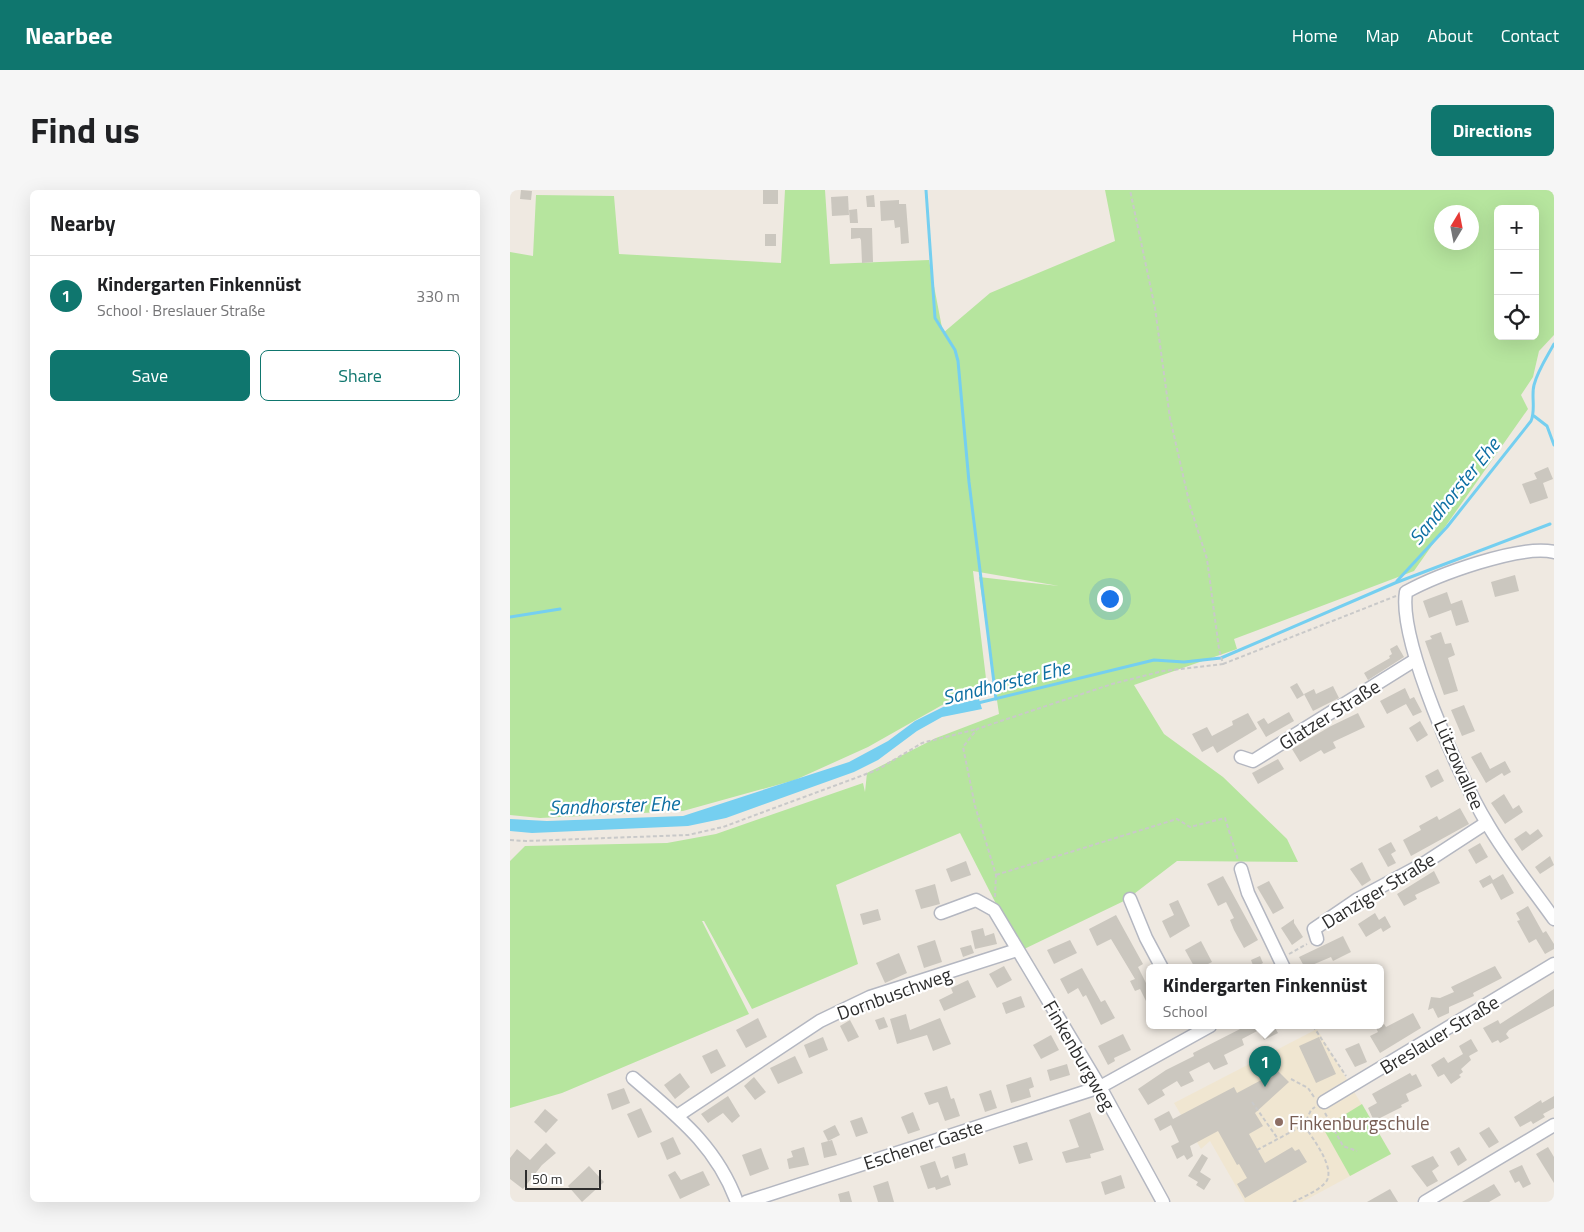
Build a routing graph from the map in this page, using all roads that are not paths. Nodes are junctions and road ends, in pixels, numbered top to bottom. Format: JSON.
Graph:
{"nodes":[{"id":1,"x":1554,"y":552,"type":"edge"},
{"id":2,"x":1415,"y":660,"type":"junction"},
{"id":3,"x":1241,"y":757,"type":"dead end"},
{"id":4,"x":1486,"y":823,"type":"junction"},
{"id":5,"x":1241,"y":868,"type":"road end"},
{"id":6,"x":1130,"y":899,"type":"dead end"},
{"id":7,"x":941,"y":913,"type":"dead end"},
{"id":8,"x":1554,"y":920,"type":"edge"},
{"id":9,"x":1318,"y":939,"type":"road end"},
{"id":10,"x":1017,"y":950,"type":"junction"},
{"id":11,"x":1282,"y":963,"type":"edge"},
{"id":12,"x":1160,"y":964,"type":"edge"},
{"id":13,"x":1554,"y":964,"type":"edge"},
{"id":14,"x":1194,"y":1030,"type":"edge"},
{"id":15,"x":633,"y":1078,"type":"dead end"},
{"id":16,"x":1100,"y":1087,"type":"junction"},
{"id":17,"x":1322,"y":1104,"type":"road end"},
{"id":18,"x":677,"y":1116,"type":"junction"},
{"id":19,"x":1554,"y":1125,"type":"edge"},
{"id":20,"x":737,"y":1202,"type":"edge"},
{"id":21,"x":746,"y":1202,"type":"edge"},
{"id":22,"x":1163,"y":1202,"type":"edge"},
{"id":23,"x":1425,"y":1202,"type":"edge"}],
"edges":[{"from":1,"to":2,"type":"street","name":"Lützowallee"},
{"from":2,"to":3,"type":"street","name":"Glatzer Straße"},
{"from":2,"to":4,"type":"street","name":"Lützowallee"},
{"from":4,"to":8,"type":"street","name":"Lützowallee"},
{"from":4,"to":9,"type":"street","name":"Danziger Straße"},
{"from":5,"to":11,"type":"street"},
{"from":6,"to":12,"type":"street"},
{"from":7,"to":10,"type":"street","name":"Finkenburgweg"},
{"from":10,"to":16,"type":"street","name":"Finkenburgweg"},
{"from":10,"to":18,"type":"street","name":"Dornbuschweg"},
{"from":13,"to":17,"type":"street","name":"Breslauer Straße"},
{"from":14,"to":16,"type":"street","name":"Eschener Gaste"},
{"from":15,"to":18,"type":"street"},
{"from":16,"to":21,"type":"street","name":"Eschener Gaste"},
{"from":16,"to":22,"type":"street","name":"Finkenburgweg"},
{"from":18,"to":20,"type":"street"},
{"from":19,"to":23,"type":"street"}]}
